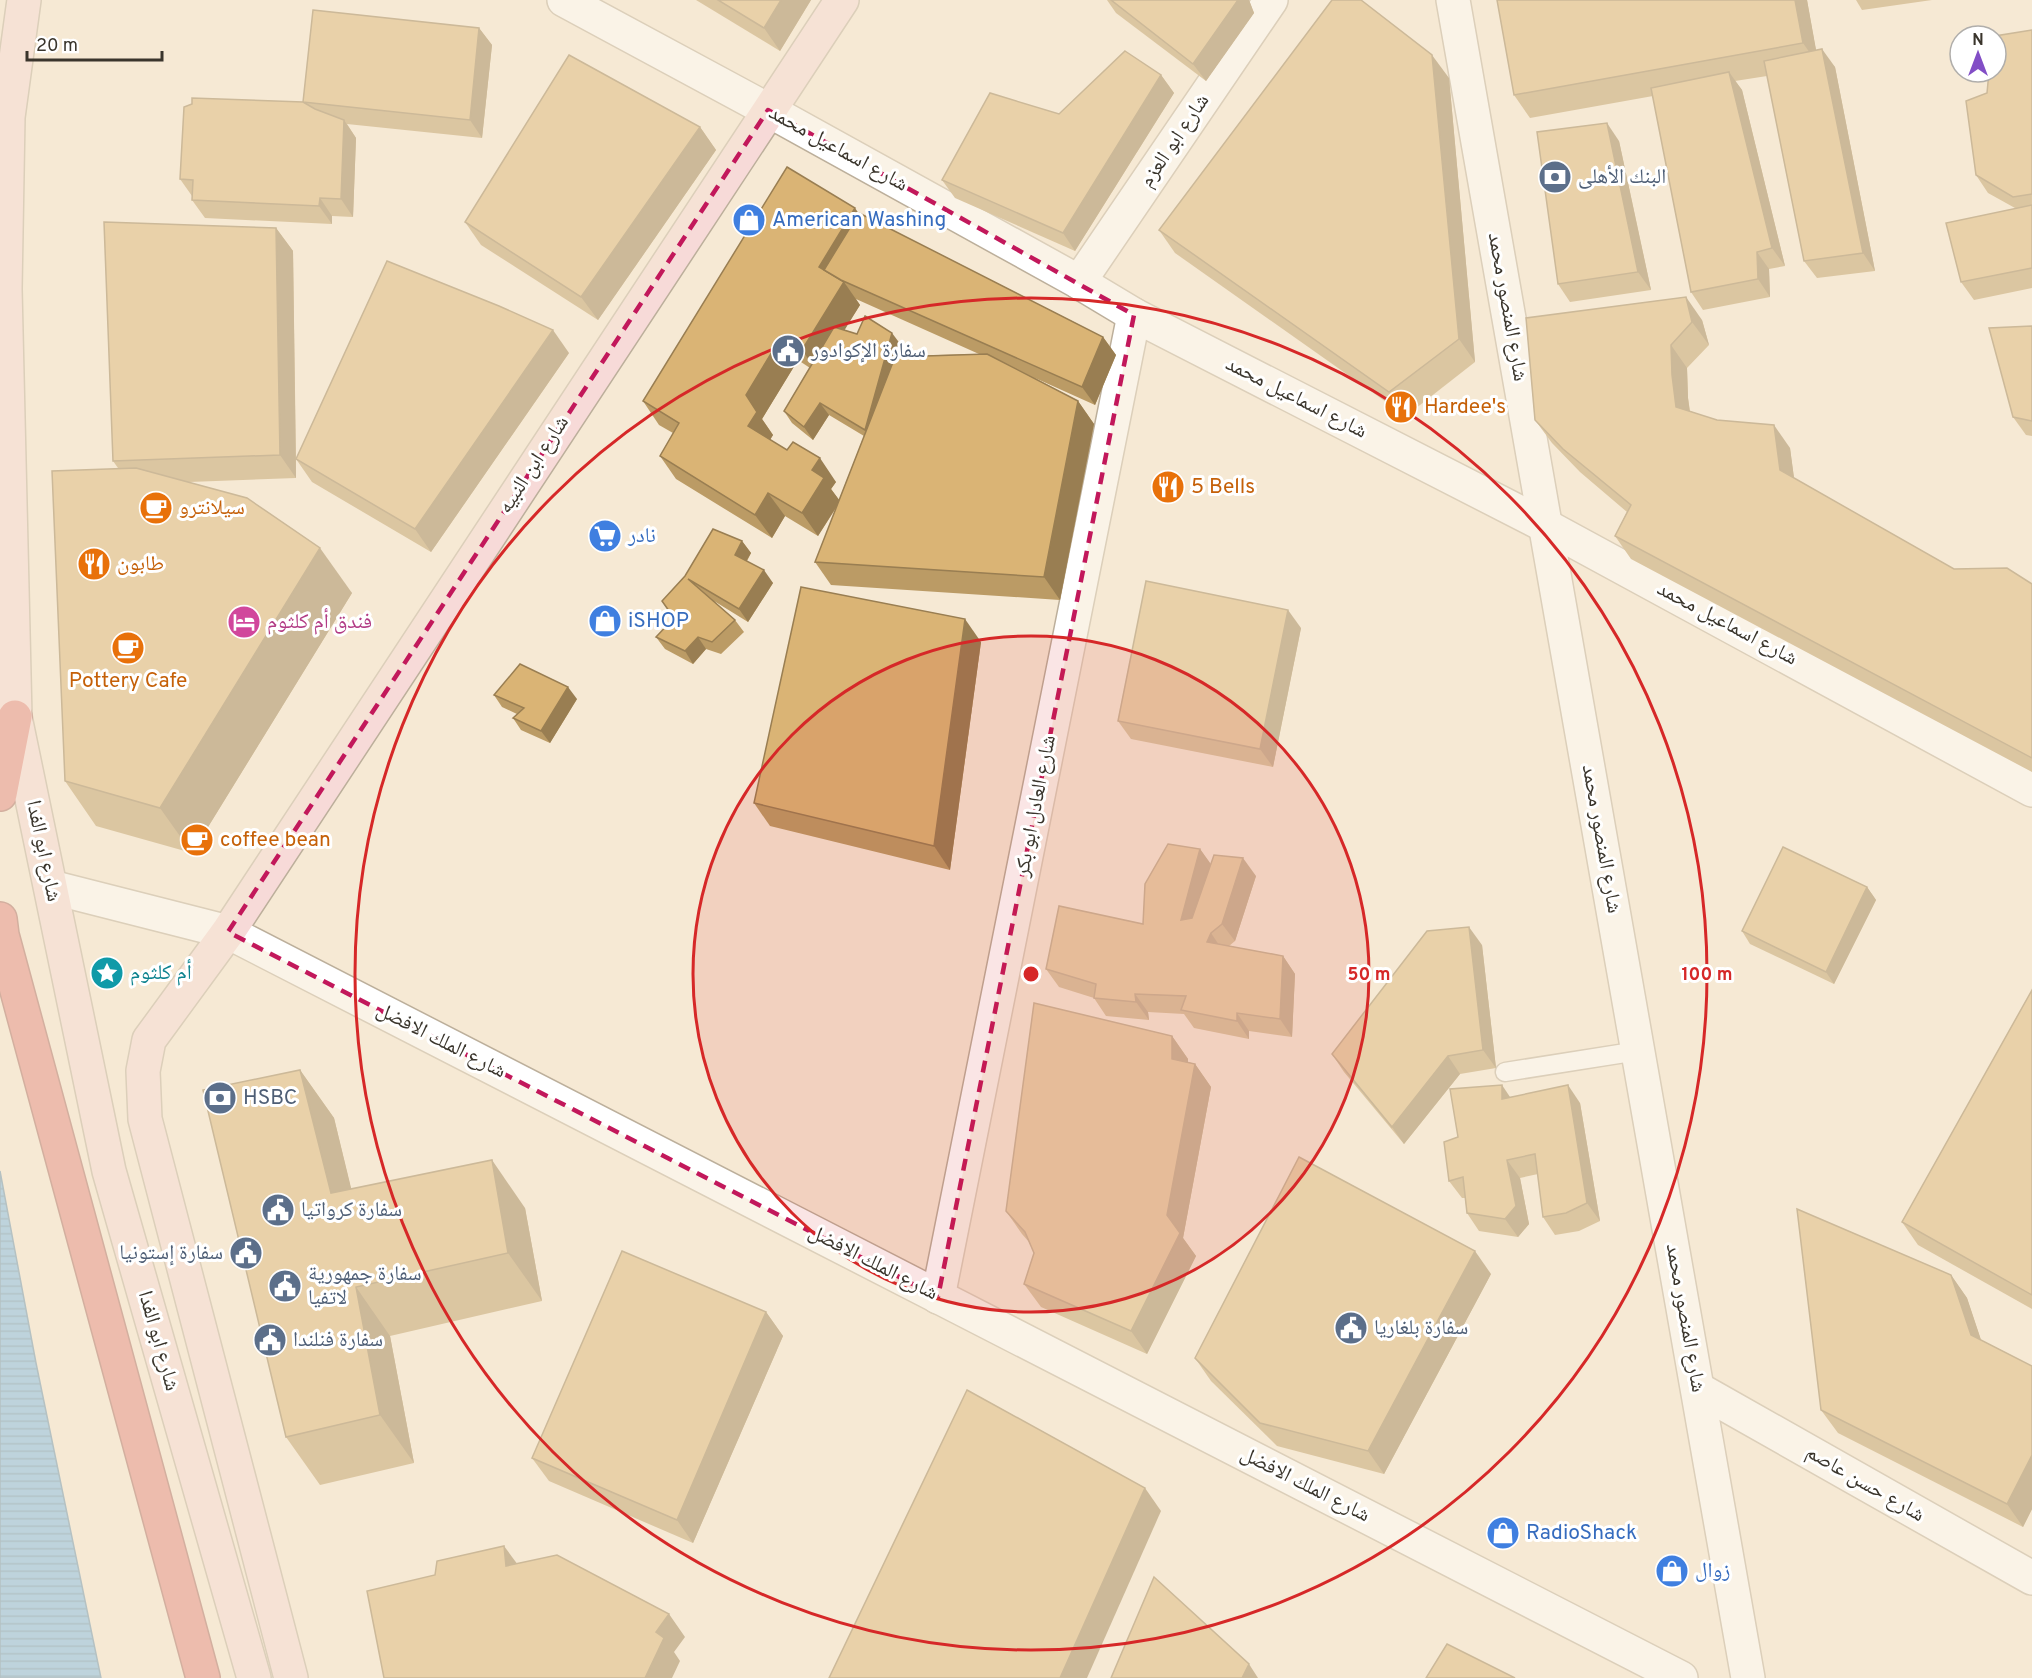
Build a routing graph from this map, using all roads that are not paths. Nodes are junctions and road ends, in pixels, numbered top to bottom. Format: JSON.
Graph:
{"nodes":[{"id":1,"x":24,"y":0,"type":"edge"},
{"id":2,"x":564,"y":0,"type":"edge"},
{"id":3,"x":842,"y":0,"type":"edge"},
{"id":4,"x":1271,"y":0,"type":"edge"},
{"id":5,"x":1453,"y":0,"type":"edge"},
{"id":6,"x":768,"y":110,"type":"junction"},
{"id":7,"x":1079,"y":282,"type":"junction"},
{"id":8,"x":1134,"y":315,"type":"junction"},
{"id":9,"x":1546,"y":526,"type":"junction"},
{"id":10,"x":15,"y":717,"type":"junction"},
{"id":11,"x":2032,"y":790,"type":"edge"},
{"id":12,"x":0,"y":794,"type":"edge"},
{"id":13,"x":51,"y":887,"type":"junction"},
{"id":14,"x":0,"y":919,"type":"edge"},
{"id":15,"x":228,"y":932,"type":"junction"},
{"id":16,"x":1638,"y":1051,"type":"junction"},
{"id":17,"x":1505,"y":1072,"type":"dead end"},
{"id":18,"x":938,"y":1297,"type":"junction"},
{"id":19,"x":1698,"y":1389,"type":"junction"},
{"id":20,"x":2032,"y":1578,"type":"edge"},
{"id":21,"x":203,"y":1678,"type":"edge"},
{"id":22,"x":254,"y":1678,"type":"edge"},
{"id":23,"x":291,"y":1678,"type":"edge"},
{"id":24,"x":1681,"y":1678,"type":"edge"},
{"id":25,"x":1748,"y":1678,"type":"edge"}],
"edges":[{"from":1,"to":10,"type":"street","name":"شارع ابو الفدا"},
{"from":2,"to":6,"type":"street","name":"شارع اسماعيل محمد"},
{"from":3,"to":6,"type":"street","name":"شارع ابن النبيه"},
{"from":4,"to":7,"type":"street","name":"شارع ابو العزم"},
{"from":5,"to":9,"type":"street","name":"شارع المنصور محمد"},
{"from":6,"to":7,"type":"street","name":"شارع اسماعيل محمد"},
{"from":6,"to":15,"type":"street","name":"شارع ابن النبيه"},
{"from":7,"to":8,"type":"street","name":"شارع اسماعيل محمد"},
{"from":8,"to":9,"type":"street","name":"شارع اسماعيل محمد"},
{"from":8,"to":18,"type":"street","name":"شارع العادل ابو بكر"},
{"from":9,"to":11,"type":"street","name":"شارع اسماعيل محمد"},
{"from":9,"to":16,"type":"street","name":"شارع المنصور محمد"},
{"from":10,"to":12,"type":"highway"},
{"from":10,"to":13,"type":"street","name":"شارع ابو الفدا"},
{"from":13,"to":15,"type":"street","name":"شارع الملك الافضل"},
{"from":13,"to":22,"type":"street","name":"شارع ابو الفدا"},
{"from":14,"to":21,"type":"highway"},
{"from":15,"to":18,"type":"street","name":"شارع الملك الافضل"},
{"from":15,"to":23,"type":"street","name":"شارع ابو الفدا"},
{"from":16,"to":17,"type":"lane"},
{"from":16,"to":19,"type":"street","name":"شارع المنصور محمد"},
{"from":18,"to":24,"type":"street","name":"شارع الملك الافضل"},
{"from":19,"to":20,"type":"street","name":"شارع حسن عاصم"},
{"from":19,"to":25,"type":"street","name":"شارع المنصور محمد"}]}
